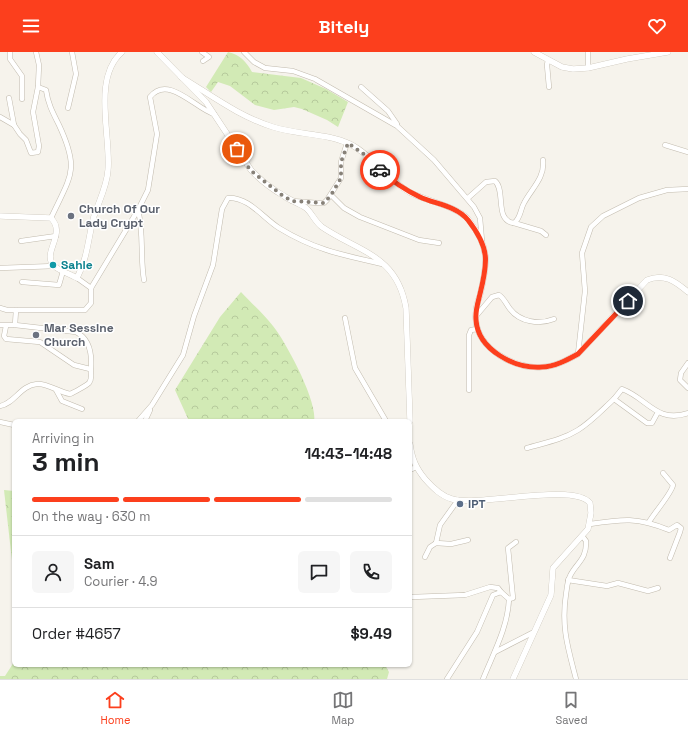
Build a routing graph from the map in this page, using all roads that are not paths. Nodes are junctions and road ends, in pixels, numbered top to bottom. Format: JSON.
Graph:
{"nodes":[{"id":1,"x":10,"y":52,"type":"edge"},
{"id":2,"x":36,"y":52,"type":"edge"},
{"id":3,"x":72,"y":52,"type":"edge"},
{"id":4,"x":122,"y":52,"type":"edge"},
{"id":5,"x":157,"y":52,"type":"edge"},
{"id":6,"x":202,"y":52,"type":"edge"},
{"id":7,"x":244,"y":52,"type":"edge"},
{"id":8,"x":534,"y":52,"type":"edge"},
{"id":9,"x":588,"y":52,"type":"edge"},
{"id":10,"x":668,"y":52,"type":"edge"},
{"id":11,"x":548,"y":60,"type":"junction"},
{"id":12,"x":203,"y":61,"type":"dead end"},
{"id":13,"x":588,"y":68,"type":"junction"},
{"id":14,"x":181,"y":77,"type":"junction"},
{"id":15,"x":38,"y":86,"type":"junction"},
{"id":16,"x":549,"y":87,"type":"dead end"},
{"id":17,"x":361,"y":88,"type":"dead end"},
{"id":18,"x":10,"y":98,"type":"dead end"},
{"id":19,"x":22,"y":100,"type":"dead end"},
{"id":20,"x":68,"y":108,"type":"dead end"},
{"id":21,"x":216,"y":115,"type":"junction"},
{"id":22,"x":0,"y":117,"type":"edge"},
{"id":23,"x":14,"y":125,"type":"junction"},
{"id":24,"x":398,"y":126,"type":"junction"},
{"id":25,"x":348,"y":143,"type":"junction"},
{"id":26,"x":665,"y":145,"type":"dead end"},
{"id":27,"x":688,"y":152,"type":"edge"},
{"id":28,"x":544,"y":160,"type":"dead end"},
{"id":29,"x":688,"y":189,"type":"edge"},
{"id":30,"x":331,"y":195,"type":"junction"},
{"id":31,"x":468,"y":198,"type":"junction"},
{"id":32,"x":292,"y":201,"type":"junction"},
{"id":33,"x":138,"y":210,"type":"junction"},
{"id":34,"x":0,"y":216,"type":"edge"},
{"id":35,"x":51,"y":218,"type":"junction"},
{"id":36,"x":514,"y":223,"type":"junction"},
{"id":37,"x":546,"y":235,"type":"dead end"},
{"id":38,"x":56,"y":236,"type":"junction"},
{"id":39,"x":21,"y":241,"type":"dead end"},
{"id":40,"x":482,"y":241,"type":"junction"},
{"id":41,"x":439,"y":243,"type":"dead end"},
{"id":42,"x":382,"y":264,"type":"junction"},
{"id":43,"x":55,"y":266,"type":"junction"},
{"id":44,"x":0,"y":268,"type":"edge"},
{"id":45,"x":63,"y":271,"type":"junction"},
{"id":46,"x":77,"y":278,"type":"junction"},
{"id":47,"x":144,"y":280,"type":"dead end"},
{"id":48,"x":22,"y":282,"type":"dead end"},
{"id":49,"x":91,"y":288,"type":"junction"},
{"id":50,"x":688,"y":292,"type":"edge"},
{"id":51,"x":0,"y":308,"type":"edge"},
{"id":52,"x":16,"y":310,"type":"junction"},
{"id":53,"x":476,"y":316,"type":"junction"},
{"id":54,"x":345,"y":318,"type":"dead end"},
{"id":55,"x":554,"y":319,"type":"dead end"},
{"id":56,"x":0,"y":325,"type":"edge"},
{"id":57,"x":14,"y":325,"type":"junction"},
{"id":58,"x":6,"y":326,"type":"junction"},
{"id":59,"x":477,"y":329,"type":"junction"},
{"id":60,"x":578,"y":354,"type":"junction"},
{"id":61,"x":688,"y":363,"type":"edge"},
{"id":62,"x":90,"y":369,"type":"junction"},
{"id":63,"x":688,"y":388,"type":"edge"},
{"id":64,"x":56,"y":390,"type":"junction"},
{"id":65,"x":469,"y":390,"type":"dead end"},
{"id":66,"x":614,"y":399,"type":"junction"},
{"id":67,"x":152,"y":405,"type":"junction"},
{"id":68,"x":0,"y":406,"type":"edge"},
{"id":69,"x":82,"y":409,"type":"dead end"},
{"id":70,"x":658,"y":412,"type":"junction"},
{"id":71,"x":688,"y":413,"type":"edge"},
{"id":72,"x":140,"y":419,"type":"edge"},
{"id":73,"x":146,"y":419,"type":"edge"},
{"id":74,"x":385,"y":419,"type":"edge"},
{"id":75,"x":410,"y":419,"type":"edge"},
{"id":76,"x":0,"y":422,"type":"edge"},
{"id":77,"x":12,"y":425,"type":"edge"},
{"id":78,"x":527,"y":448,"type":"dead end"},
{"id":79,"x":413,"y":469,"type":"edge"},
{"id":80,"x":663,"y":473,"type":"dead end"},
{"id":81,"x":458,"y":500,"type":"junction"},
{"id":82,"x":649,"y":522,"type":"junction"},
{"id":83,"x":590,"y":524,"type":"junction"},
{"id":84,"x":583,"y":537,"type":"junction"},
{"id":85,"x":468,"y":540,"type":"dead end"},
{"id":86,"x":516,"y":542,"type":"dead end"},
{"id":87,"x":436,"y":543,"type":"junction"},
{"id":88,"x":424,"y":557,"type":"dead end"},
{"id":89,"x":670,"y":558,"type":"dead end"},
{"id":90,"x":568,"y":580,"type":"junction"},
{"id":91,"x":658,"y":588,"type":"dead end"},
{"id":92,"x":501,"y":592,"type":"junction"},
{"id":93,"x":412,"y":597,"type":"dead end"},
{"id":94,"x":509,"y":599,"type":"junction"},
{"id":95,"x":534,"y":632,"type":"junction"},
{"id":96,"x":495,"y":652,"type":"junction"},
{"id":97,"x":448,"y":679,"type":"edge"},
{"id":98,"x":483,"y":679,"type":"edge"},
{"id":99,"x":513,"y":679,"type":"edge"},
{"id":100,"x":576,"y":679,"type":"edge"}],
"edges":[{"from":1,"to":19,"type":"street"},
{"from":2,"to":15,"type":"street"},
{"from":3,"to":20,"type":"street"},
{"from":4,"to":46,"type":"street"},
{"from":5,"to":14,"type":"street"},
{"from":6,"to":12,"type":"street"},
{"from":7,"to":24,"type":"street"},
{"from":8,"to":11,"type":"street"},
{"from":9,"to":13,"type":"street"},
{"from":10,"to":13,"type":"street"},
{"from":11,"to":13,"type":"street"},
{"from":11,"to":16,"type":"street"},
{"from":14,"to":21,"type":"street"},
{"from":14,"to":25,"type":"street"},
{"from":15,"to":23,"type":"street"},
{"from":15,"to":35,"type":"street"},
{"from":17,"to":24,"type":"street"},
{"from":18,"to":23,"type":"street"},
{"from":21,"to":32,"type":"street"},
{"from":21,"to":33,"type":"street"},
{"from":22,"to":23,"type":"street"},
{"from":24,"to":31,"type":"street"},
{"from":25,"to":30,"type":"street"},
{"from":25,"to":40,"type":"street"},
{"from":26,"to":27,"type":"street"},
{"from":28,"to":36,"type":"street"},
{"from":29,"to":60,"type":"street"},
{"from":30,"to":32,"type":"street"},
{"from":30,"to":41,"type":"street"},
{"from":31,"to":36,"type":"street"},
{"from":31,"to":40,"type":"street"},
{"from":32,"to":42,"type":"street"},
{"from":33,"to":47,"type":"street"},
{"from":33,"to":49,"type":"street"},
{"from":34,"to":35,"type":"street"},
{"from":35,"to":38,"type":"street"},
{"from":36,"to":37,"type":"street"},
{"from":38,"to":39,"type":"street"},
{"from":38,"to":43,"type":"street"},
{"from":40,"to":53,"type":"street"},
{"from":42,"to":67,"type":"street"},
{"from":42,"to":75,"type":"street"},
{"from":43,"to":44,"type":"street"},
{"from":43,"to":45,"type":"street"},
{"from":45,"to":46,"type":"street"},
{"from":45,"to":48,"type":"street"},
{"from":46,"to":49,"type":"street"},
{"from":49,"to":52,"type":"street"},
{"from":50,"to":60,"type":"street"},
{"from":51,"to":52,"type":"street"},
{"from":52,"to":57,"type":"street"},
{"from":53,"to":55,"type":"street"},
{"from":53,"to":59,"type":"street"},
{"from":54,"to":74,"type":"street"},
{"from":56,"to":58,"type":"street"},
{"from":57,"to":58,"type":"street"},
{"from":57,"to":62,"type":"street"},
{"from":58,"to":62,"type":"street"},
{"from":59,"to":60,"type":"street"},
{"from":59,"to":65,"type":"street"},
{"from":61,"to":63,"type":"street"},
{"from":62,"to":64,"type":"street"},
{"from":64,"to":68,"type":"street"},
{"from":64,"to":69,"type":"street"},
{"from":66,"to":70,"type":"street"},
{"from":66,"to":70,"type":"street"},
{"from":66,"to":78,"type":"street"},
{"from":67,"to":72,"type":"street"},
{"from":67,"to":73,"type":"street"},
{"from":70,"to":71,"type":"street"},
{"from":76,"to":77,"type":"street"},
{"from":79,"to":81,"type":"street"},
{"from":80,"to":82,"type":"street"},
{"from":81,"to":83,"type":"street"},
{"from":81,"to":87,"type":"street"},
{"from":82,"to":83,"type":"street"},
{"from":82,"to":89,"type":"street"},
{"from":83,"to":84,"type":"street"},
{"from":84,"to":90,"type":"street"},
{"from":84,"to":95,"type":"street"},
{"from":85,"to":87,"type":"street"},
{"from":86,"to":94,"type":"street"},
{"from":87,"to":88,"type":"street"},
{"from":90,"to":91,"type":"street"},
{"from":90,"to":100,"type":"street"},
{"from":92,"to":93,"type":"street"},
{"from":92,"to":94,"type":"street"},
{"from":92,"to":97,"type":"street"},
{"from":94,"to":96,"type":"street"},
{"from":95,"to":96,"type":"street"},
{"from":95,"to":99,"type":"street"},
{"from":96,"to":98,"type":"street"}]}
